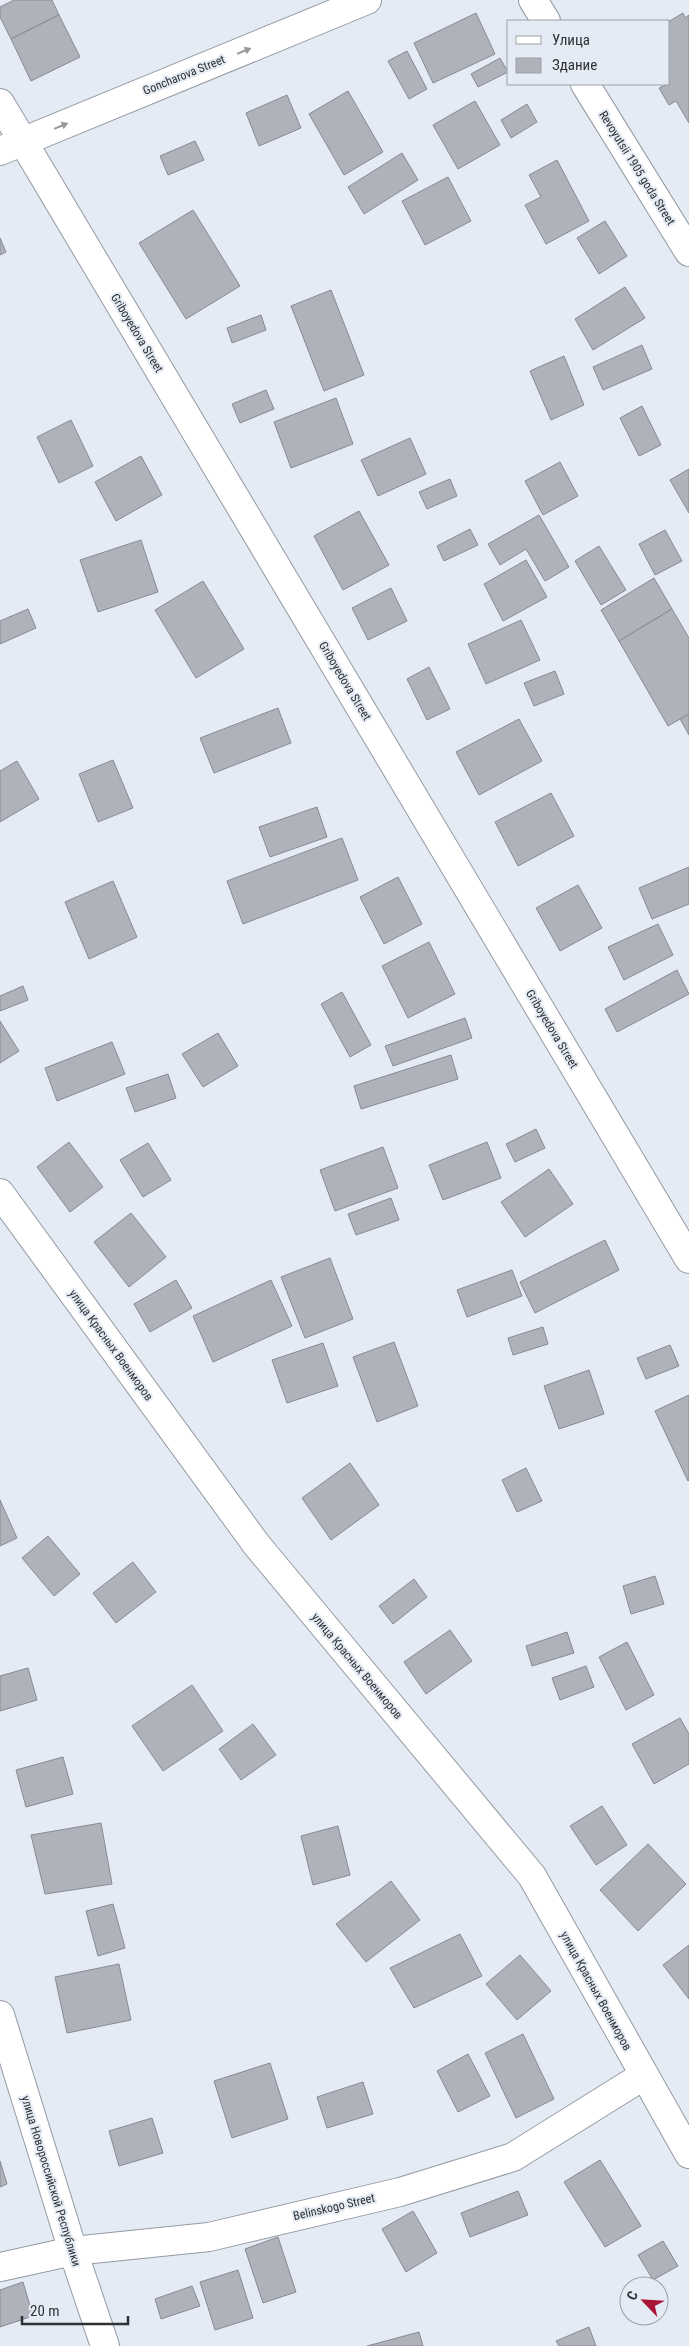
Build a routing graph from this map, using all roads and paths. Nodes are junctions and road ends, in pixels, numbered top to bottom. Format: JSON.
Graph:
{"nodes":[{"id":1,"x":367,"y":0,"type":"edge"},
{"id":2,"x":533,"y":0,"type":"edge"},
{"id":3,"x":545,"y":20,"type":"edge"},
{"id":4,"x":586,"y":85,"type":"edge"},
{"id":5,"x":0,"y":103,"type":"edge"},
{"id":6,"x":12,"y":146,"type":"edge"},
{"id":7,"x":689,"y":252,"type":"edge"},
{"id":8,"x":0,"y":1193,"type":"edge"},
{"id":9,"x":689,"y":1259,"type":"edge"},
{"id":10,"x":0,"y":2014,"type":"edge"},
{"id":11,"x":643,"y":2076,"type":"junction"},
{"id":12,"x":689,"y":2154,"type":"edge"},
{"id":13,"x":72,"y":2251,"type":"junction"},
{"id":14,"x":0,"y":2267,"type":"edge"},
{"id":15,"x":105,"y":2346,"type":"edge"}],
"edges":[{"from":6,"to":1,"type":"street","name":"Goncharova Street","one_way":true},
{"from":2,"to":3,"type":"street"},
{"from":4,"to":7,"type":"street","name":"Revoyutsii 1905 goda Street"},
{"from":5,"to":6,"type":"street","name":"Griboyedova Street"},
{"from":6,"to":9,"type":"street","name":"Griboyedova Street"},
{"from":8,"to":11,"type":"street","name":"улица Красных Военморов"},
{"from":10,"to":13,"type":"street","name":"улица Новороссийской Республики"},
{"from":11,"to":12,"type":"street","name":"улица Красных Военморов"},
{"from":11,"to":13,"type":"street","name":"Belinskogo Street"},
{"from":13,"to":14,"type":"street","name":"Belinskogo Street"},
{"from":13,"to":15,"type":"street","name":"улица Новороссийской Республики"}]}
